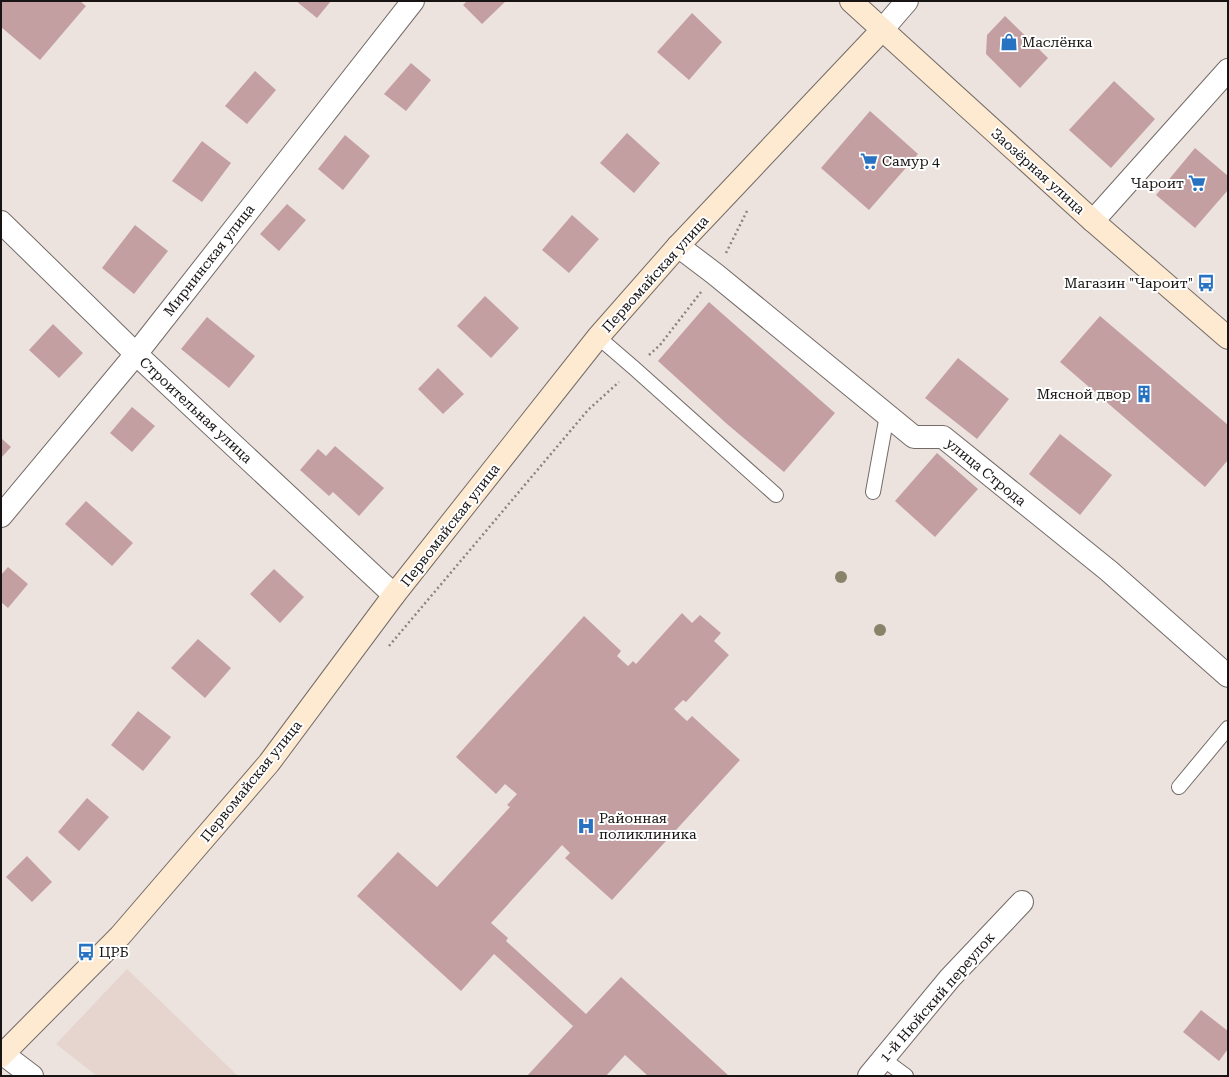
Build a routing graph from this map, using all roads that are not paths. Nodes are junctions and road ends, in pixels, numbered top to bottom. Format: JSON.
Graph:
{"nodes":[{"id":1,"x":413,"y":1,"type":"edge"},
{"id":2,"x":851,"y":1,"type":"edge"},
{"id":3,"x":907,"y":1,"type":"edge"},
{"id":4,"x":882,"y":30,"type":"junction"},
{"id":5,"x":1228,"y":70,"type":"edge"},
{"id":6,"x":1,"y":222,"type":"edge"},
{"id":7,"x":1093,"y":222,"type":"junction"},
{"id":8,"x":678,"y":246,"type":"junction"},
{"id":9,"x":598,"y":337,"type":"junction"},
{"id":10,"x":1228,"y":338,"type":"edge"},
{"id":11,"x":136,"y":354,"type":"junction"},
{"id":12,"x":887,"y":415,"type":"junction"},
{"id":13,"x":873,"y":492,"type":"dead end"},
{"id":14,"x":776,"y":495,"type":"dead end"},
{"id":15,"x":1,"y":516,"type":"edge"},
{"id":16,"x":394,"y":595,"type":"junction"},
{"id":17,"x":1228,"y":676,"type":"edge"},
{"id":18,"x":1228,"y":728,"type":"edge"},
{"id":19,"x":1179,"y":787,"type":"dead end"},
{"id":20,"x":1022,"y":902,"type":"dead end"},
{"id":21,"x":2,"y":1055,"type":"edge"},
{"id":22,"x":883,"y":1059,"type":"junction"},
{"id":23,"x":32,"y":1076,"type":"edge"},
{"id":24,"x":869,"y":1076,"type":"edge"},
{"id":25,"x":906,"y":1076,"type":"edge"}],
"edges":[{"from":1,"to":11,"type":"street","name":"Мирнинская улица"},
{"from":2,"to":4,"type":"main road","name":"Заозёрная улица"},
{"from":3,"to":4,"type":"street","name":"Первомайская улица"},
{"from":4,"to":7,"type":"main road","name":"Заозёрная улица"},
{"from":4,"to":8,"type":"main road","name":"Первомайская улица"},
{"from":5,"to":7,"type":"street"},
{"from":6,"to":11,"type":"street","name":"Строительная улица"},
{"from":7,"to":10,"type":"main road","name":"Заозёрная улица"},
{"from":8,"to":9,"type":"main road","name":"Первомайская улица"},
{"from":8,"to":12,"type":"street","name":"улица Строда"},
{"from":9,"to":14,"type":"lane"},
{"from":9,"to":16,"type":"main road","name":"Первомайская улица"},
{"from":11,"to":15,"type":"street","name":"Мирнинская улица"},
{"from":11,"to":16,"type":"street","name":"Строительная улица"},
{"from":12,"to":13,"type":"lane"},
{"from":12,"to":17,"type":"street","name":"улица Строда"},
{"from":16,"to":21,"type":"main road","name":"Первомайская улица"},
{"from":18,"to":19,"type":"lane"},
{"from":20,"to":22,"type":"street","name":"1-й Нюйский переулок"},
{"from":21,"to":23,"type":"street"},
{"from":22,"to":24,"type":"street","name":"1-й Нюйский переулок"},
{"from":22,"to":25,"type":"lane"}]}
